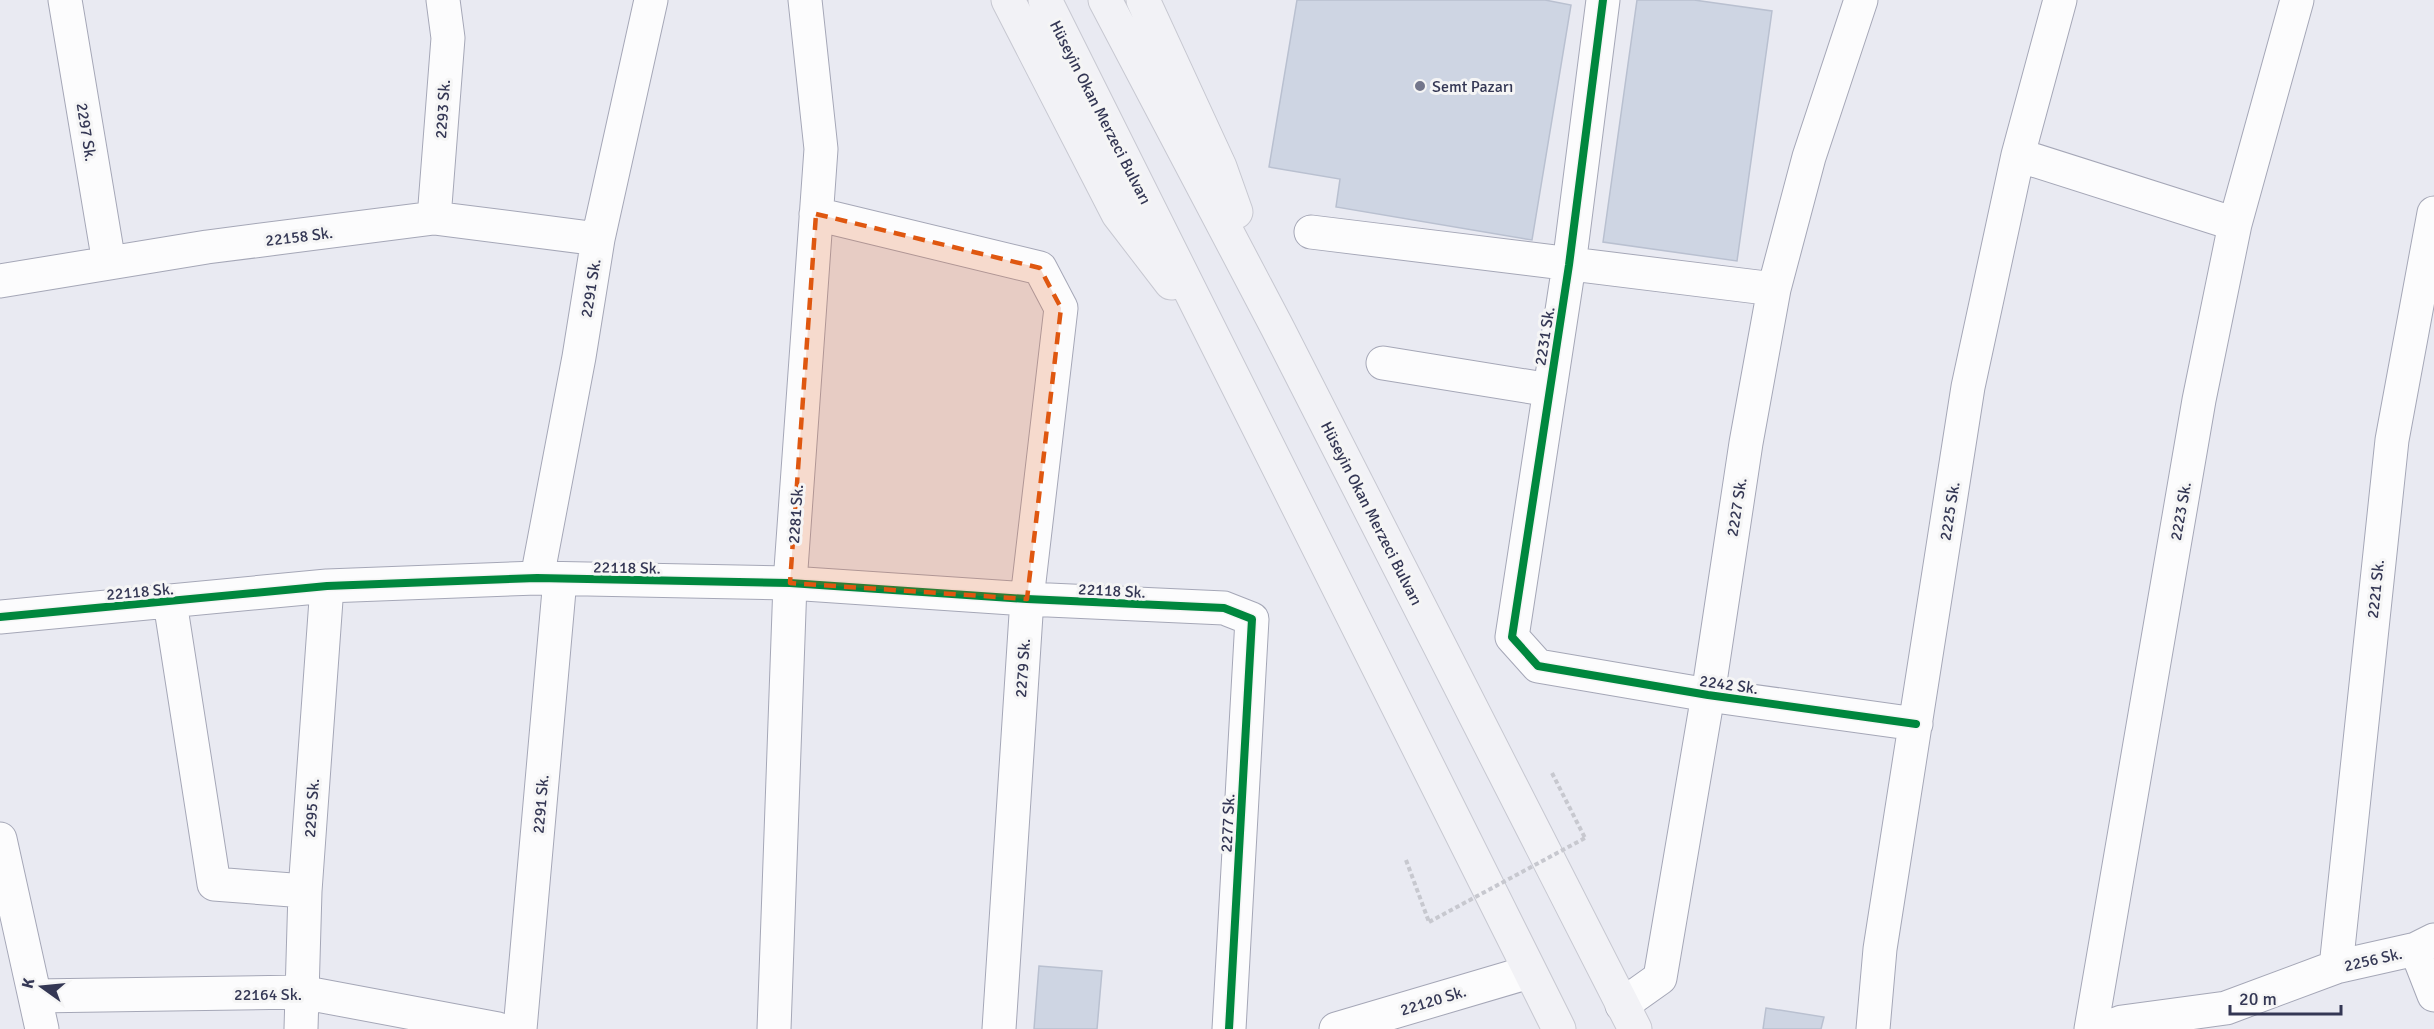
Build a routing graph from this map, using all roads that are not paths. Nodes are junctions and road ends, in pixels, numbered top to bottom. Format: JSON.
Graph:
{"nodes":[{"id":1,"x":65,"y":0,"type":"edge"},
{"id":2,"x":443,"y":0,"type":"edge"},
{"id":3,"x":651,"y":0,"type":"edge"},
{"id":4,"x":805,"y":0,"type":"edge"},
{"id":5,"x":1008,"y":0,"type":"edge"},
{"id":6,"x":1045,"y":0,"type":"edge"},
{"id":7,"x":1105,"y":0,"type":"edge"},
{"id":8,"x":1143,"y":0,"type":"edge"},
{"id":9,"x":1603,"y":0,"type":"edge"},
{"id":10,"x":1861,"y":0,"type":"edge"},
{"id":11,"x":2060,"y":0,"type":"edge"},
{"id":12,"x":2297,"y":0,"type":"edge"},
{"id":13,"x":2018,"y":155,"type":"junction"},
{"id":14,"x":2434,"y":213,"type":"edge"},
{"id":15,"x":816,"y":214,"type":"junction"},
{"id":16,"x":434,"y":218,"type":"junction"},
{"id":17,"x":2235,"y":224,"type":"junction"},
{"id":18,"x":1311,"y":231,"type":"dead end"},
{"id":19,"x":598,"y":239,"type":"junction"},
{"id":20,"x":109,"y":263,"type":"junction"},
{"id":21,"x":1569,"y":265,"type":"junction"},
{"id":22,"x":0,"y":281,"type":"edge"},
{"id":23,"x":1774,"y":289,"type":"junction"},
{"id":24,"x":1277,"y":327,"type":"junction"},
{"id":25,"x":1221,"y":350,"type":"junction"},
{"id":26,"x":1383,"y":363,"type":"dead end"},
{"id":27,"x":1550,"y":390,"type":"junction"},
{"id":28,"x":549,"y":579,"type":"junction"},
{"id":29,"x":790,"y":583,"type":"junction"},
{"id":30,"x":327,"y":586,"type":"junction"},
{"id":31,"x":1027,"y":599,"type":"junction"},
{"id":32,"x":170,"y":602,"type":"junction"},
{"id":33,"x":0,"y":617,"type":"edge"},
{"id":34,"x":1252,"y":618,"type":"joint"},
{"id":35,"x":1538,"y":666,"type":"joint"},
{"id":36,"x":1708,"y":695,"type":"junction"},
{"id":37,"x":1916,"y":724,"type":"junction"},
{"id":38,"x":0,"y":839,"type":"edge"},
{"id":39,"x":305,"y":891,"type":"junction"},
{"id":40,"x":2425,"y":944,"type":"edge"},
{"id":41,"x":2336,"y":967,"type":"junction"},
{"id":42,"x":1529,"y":972,"type":"junction"},
{"id":43,"x":301,"y":992,"type":"junction"},
{"id":44,"x":2434,"y":995,"type":"edge"},
{"id":45,"x":35,"y":996,"type":"junction"},
{"id":46,"x":1628,"y":1017,"type":"edge"},
{"id":47,"x":2110,"y":1027,"type":"edge"},
{"id":48,"x":42,"y":1029,"type":"edge"},
{"id":49,"x":301,"y":1029,"type":"edge"},
{"id":50,"x":498,"y":1029,"type":"edge"},
{"id":51,"x":520,"y":1029,"type":"edge"},
{"id":52,"x":774,"y":1029,"type":"edge"},
{"id":53,"x":999,"y":1029,"type":"edge"},
{"id":54,"x":1228,"y":1029,"type":"edge"},
{"id":55,"x":1336,"y":1029,"type":"edge"},
{"id":56,"x":1558,"y":1029,"type":"edge"},
{"id":57,"x":1873,"y":1029,"type":"edge"}],
"edges":[{"from":1,"to":20,"type":"street","name":"2297 Sk."},
{"from":2,"to":16,"type":"street","name":"2293 Sk."},
{"from":3,"to":19,"type":"street","name":"2291 Sk."},
{"from":4,"to":15,"type":"street","name":"2281 Sk."},
{"from":5,"to":25,"type":"main road"},
{"from":6,"to":25,"type":"main road","name":"Hüseyin Okan Merzeci Bulvarı"},
{"from":7,"to":24,"type":"main road","name":"Hüseyin Okan Merzeci Bulvarı"},
{"from":8,"to":24,"type":"main road"},
{"from":9,"to":21,"type":"street","name":"2231 Sk."},
{"from":10,"to":23,"type":"street","name":"2227 Sk."},
{"from":11,"to":13,"type":"street","name":"2225 Sk."},
{"from":12,"to":17,"type":"street","name":"2223 Sk."},
{"from":13,"to":17,"type":"street"},
{"from":13,"to":37,"type":"street","name":"2225 Sk."},
{"from":14,"to":41,"type":"street","name":"2221 Sk."},
{"from":15,"to":29,"type":"street","name":"2281 Sk."},
{"from":15,"to":31,"type":"street","name":"2279 Sk."},
{"from":16,"to":19,"type":"street","name":"22158 Sk."},
{"from":16,"to":20,"type":"street","name":"22158 Sk."},
{"from":17,"to":47,"type":"street","name":"2223 Sk."},
{"from":18,"to":21,"type":"street"},
{"from":19,"to":28,"type":"street","name":"2291 Sk."},
{"from":20,"to":22,"type":"street","name":"22158 Sk."},
{"from":21,"to":23,"type":"street"},
{"from":21,"to":27,"type":"street","name":"2231 Sk."},
{"from":23,"to":36,"type":"street","name":"2227 Sk."},
{"from":24,"to":46,"type":"main road","name":"Hüseyin Okan Merzeci Bulvarı"},
{"from":25,"to":42,"type":"main road","name":"Hüseyin Okan Merzeci Bulvarı"},
{"from":26,"to":27,"type":"street"},
{"from":27,"to":35,"type":"street","name":"2231 Sk."},
{"from":28,"to":29,"type":"street","name":"22118 Sk."},
{"from":28,"to":30,"type":"street","name":"22118 Sk."},
{"from":28,"to":51,"type":"street","name":"2291 Sk."},
{"from":29,"to":31,"type":"street","name":"22118 Sk."},
{"from":29,"to":52,"type":"street","name":"2281 Sk."},
{"from":30,"to":32,"type":"street","name":"22118 Sk."},
{"from":30,"to":39,"type":"street","name":"2295 Sk."},
{"from":31,"to":34,"type":"street","name":"22118 Sk."},
{"from":31,"to":53,"type":"street","name":"2279 Sk."},
{"from":32,"to":33,"type":"street","name":"22118 Sk."},
{"from":32,"to":39,"type":"street"},
{"from":34,"to":54,"type":"street","name":"2277 Sk."},
{"from":35,"to":36,"type":"street","name":"2242 Sk."},
{"from":36,"to":37,"type":"street","name":"2242 Sk."},
{"from":36,"to":46,"type":"street","name":"2227 Sk."},
{"from":37,"to":57,"type":"street","name":"2225 Sk."},
{"from":38,"to":45,"type":"street"},
{"from":39,"to":43,"type":"street","name":"2295 Sk."},
{"from":40,"to":41,"type":"street","name":"2256 Sk."},
{"from":40,"to":44,"type":"street"},
{"from":41,"to":47,"type":"street","name":"2256 Sk."},
{"from":42,"to":55,"type":"street","name":"22120 Sk."},
{"from":42,"to":56,"type":"main road","name":"Hüseyin Okan Merzeci Bulvarı"},
{"from":43,"to":45,"type":"street","name":"22164 Sk."},
{"from":43,"to":49,"type":"street","name":"2295 Sk."},
{"from":43,"to":50,"type":"street","name":"22164 Sk."},
{"from":45,"to":48,"type":"street"}]}
